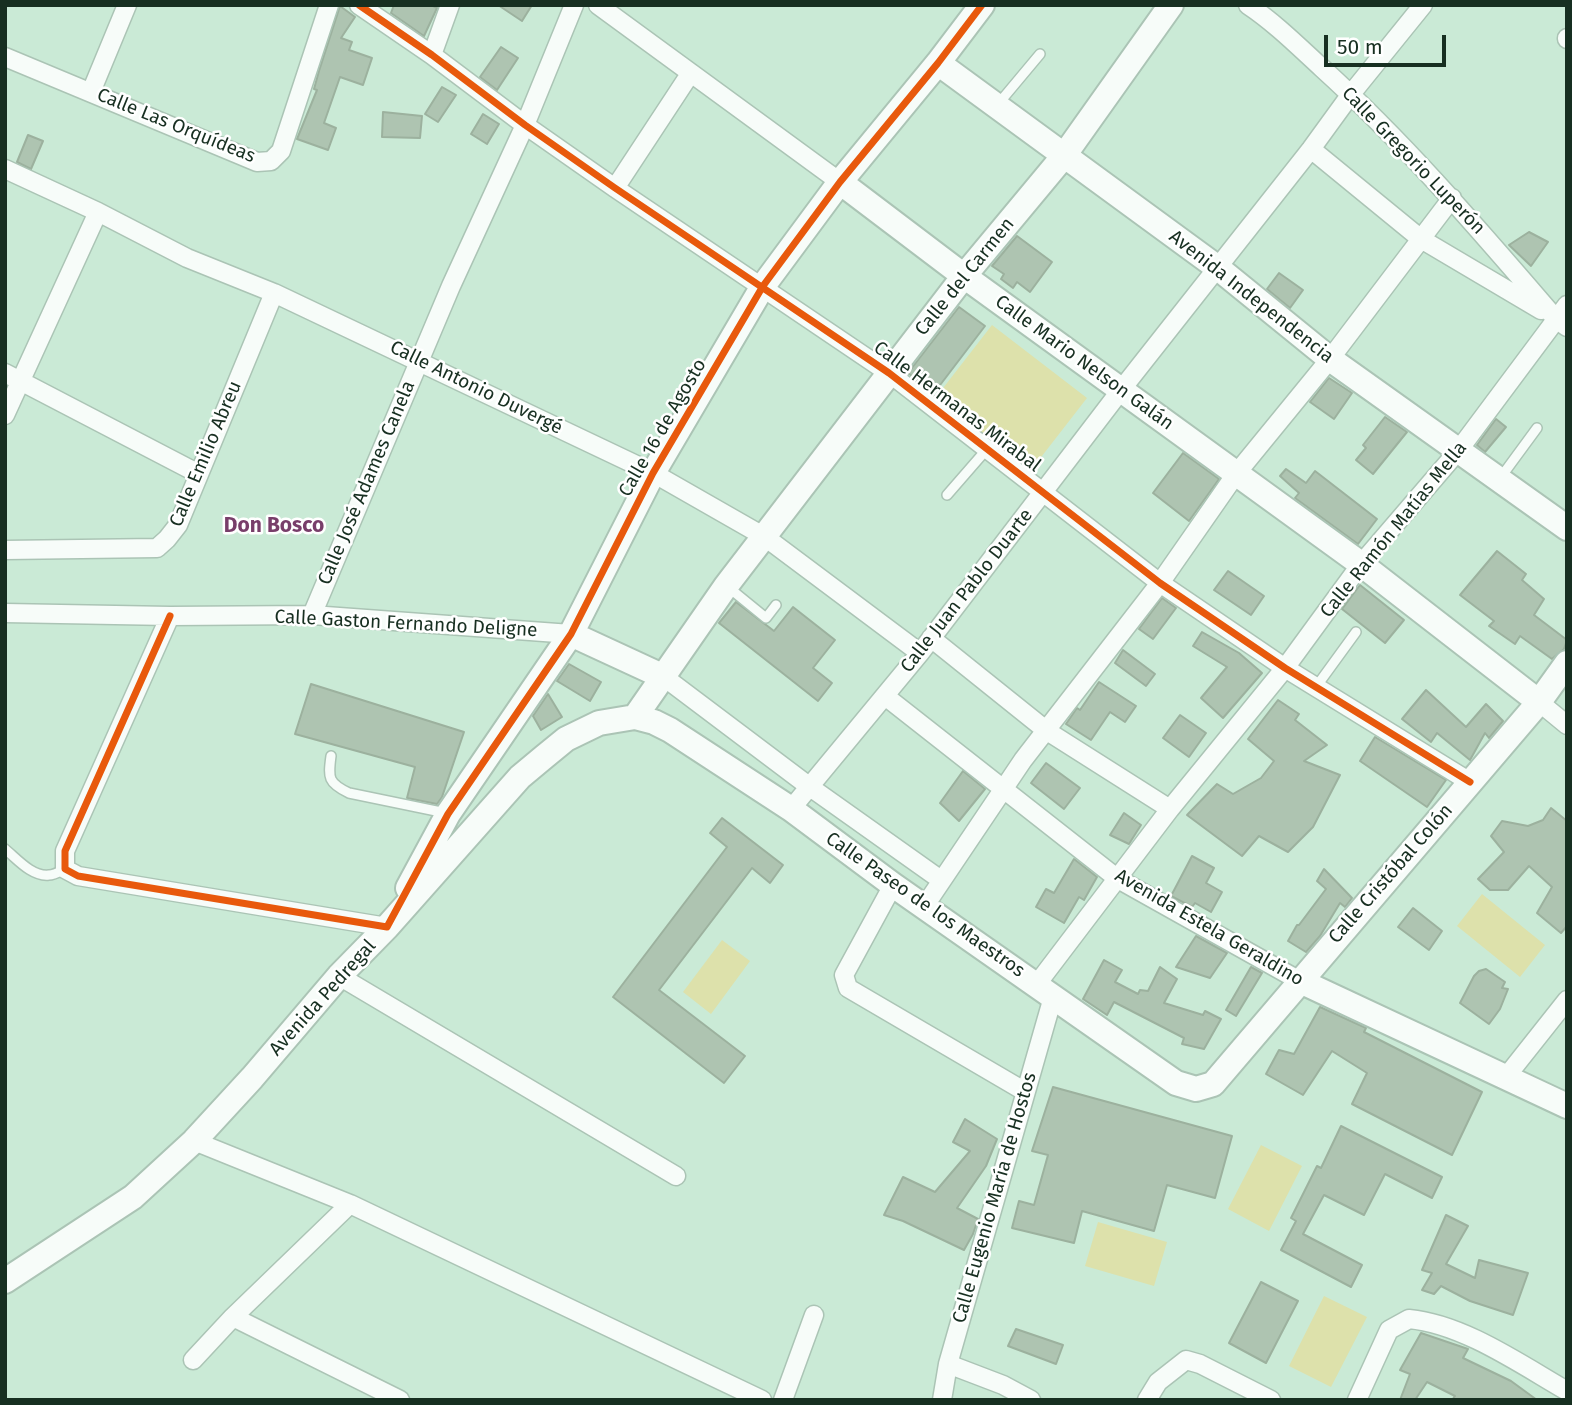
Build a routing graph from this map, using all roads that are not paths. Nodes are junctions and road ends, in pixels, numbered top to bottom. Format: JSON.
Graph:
{"nodes":[{"id":1,"x":127,"y":5,"type":"edge"},
{"id":2,"x":329,"y":5,"type":"edge"},
{"id":3,"x":359,"y":5,"type":"edge"},
{"id":4,"x":450,"y":5,"type":"edge"},
{"id":5,"x":573,"y":5,"type":"edge"},
{"id":6,"x":598,"y":5,"type":"edge"},
{"id":7,"x":982,"y":5,"type":"edge"},
{"id":8,"x":1171,"y":5,"type":"edge"},
{"id":9,"x":1248,"y":5,"type":"edge"},
{"id":10,"x":1423,"y":5,"type":"edge"},
{"id":11,"x":1040,"y":54,"type":"dead end"},
{"id":12,"x":432,"y":55,"type":"junction"},
{"id":13,"x":5,"y":57,"type":"edge"},
{"id":14,"x":938,"y":63,"type":"junction"},
{"id":15,"x":690,"y":74,"type":"junction"},
{"id":16,"x":91,"y":92,"type":"junction"},
{"id":17,"x":1351,"y":94,"type":"junction"},
{"id":18,"x":996,"y":106,"type":"junction"},
{"id":19,"x":525,"y":125,"type":"junction"},
{"id":20,"x":1311,"y":149,"type":"junction"},
{"id":21,"x":1063,"y":157,"type":"junction"},
{"id":22,"x":5,"y":169,"type":"edge"},
{"id":23,"x":840,"y":182,"type":"junction"},
{"id":24,"x":615,"y":188,"type":"junction"},
{"id":25,"x":1452,"y":198,"type":"junction"},
{"id":26,"x":98,"y":212,"type":"junction"},
{"id":27,"x":1421,"y":239,"type":"junction"},
{"id":28,"x":1218,"y":268,"type":"junction"},
{"id":29,"x":964,"y":276,"type":"junction"},
{"id":30,"x":763,"y":286,"type":"junction"},
{"id":31,"x":274,"y":293,"type":"junction"},
{"id":32,"x":1563,"y":317,"type":"edge"},
{"id":33,"x":1330,"y":359,"type":"junction"},
{"id":34,"x":419,"y":360,"type":"junction"},
{"id":35,"x":889,"y":373,"type":"junction"},
{"id":36,"x":13,"y":376,"type":"edge"},
{"id":37,"x":1121,"y":390,"type":"junction"},
{"id":38,"x":5,"y":415,"type":"edge"},
{"id":39,"x":1537,"y":428,"type":"dead end"},
{"id":40,"x":988,"y":449,"type":"junction"},
{"id":41,"x":1458,"y":451,"type":"junction"},
{"id":42,"x":653,"y":473,"type":"junction"},
{"id":43,"x":199,"y":474,"type":"junction"},
{"id":44,"x":1236,"y":474,"type":"junction"},
{"id":45,"x":1499,"y":480,"type":"junction"},
{"id":46,"x":1043,"y":493,"type":"junction"},
{"id":47,"x":947,"y":495,"type":"dead end"},
{"id":48,"x":1567,"y":528,"type":"edge"},
{"id":49,"x":765,"y":537,"type":"junction"},
{"id":50,"x":5,"y":550,"type":"edge"},
{"id":51,"x":1361,"y":564,"type":"junction"},
{"id":52,"x":1160,"y":583,"type":"junction"},
{"id":53,"x":726,"y":586,"type":"junction"},
{"id":54,"x":776,"y":605,"type":"dead end"},
{"id":55,"x":5,"y":613,"type":"edge"},
{"id":56,"x":312,"y":615,"type":"junction"},
{"id":57,"x":170,"y":616,"type":"junction"},
{"id":58,"x":1356,"y":632,"type":"dead end"},
{"id":59,"x":571,"y":634,"type":"junction"},
{"id":60,"x":931,"y":638,"type":"junction"},
{"id":61,"x":920,"y":653,"type":"junction"},
{"id":62,"x":1567,"y":663,"type":"edge"},
{"id":63,"x":1285,"y":668,"type":"junction"},
{"id":64,"x":664,"y":677,"type":"junction"},
{"id":65,"x":1316,"y":687,"type":"junction"},
{"id":66,"x":885,"y":696,"type":"junction"},
{"id":67,"x":1539,"y":702,"type":"junction"},
{"id":68,"x":635,"y":717,"type":"junction"},
{"id":69,"x":1567,"y":725,"type":"edge"},
{"id":70,"x":1046,"y":731,"type":"junction"},
{"id":71,"x":331,"y":756,"type":"dead end"},
{"id":72,"x":1470,"y":782,"type":"junction"},
{"id":73,"x":810,"y":787,"type":"junction"},
{"id":74,"x":1004,"y":788,"type":"junction"},
{"id":75,"x":791,"y":809,"type":"junction"},
{"id":76,"x":1170,"y":809,"type":"junction"},
{"id":77,"x":448,"y":814,"type":"junction"},
{"id":78,"x":5,"y":849,"type":"edge"},
{"id":79,"x":65,"y":869,"type":"junction"},
{"id":80,"x":1118,"y":879,"type":"junction"},
{"id":81,"x":941,"y":880,"type":"junction"},
{"id":82,"x":893,"y":886,"type":"junction"},
{"id":83,"x":924,"y":907,"type":"junction"},
{"id":84,"x":387,"y":927,"type":"junction"},
{"id":85,"x":339,"y":976,"type":"junction"},
{"id":86,"x":1300,"y":981,"type":"junction"},
{"id":87,"x":1045,"y":991,"type":"junction"},
{"id":88,"x":1567,"y":1000,"type":"edge"},
{"id":89,"x":1506,"y":1077,"type":"junction"},
{"id":90,"x":1213,"y":1083,"type":"joint"},
{"id":91,"x":1024,"y":1091,"type":"junction"},
{"id":92,"x":1567,"y":1107,"type":"edge"},
{"id":93,"x":194,"y":1141,"type":"junction"},
{"id":94,"x":676,"y":1177,"type":"dead end"},
{"id":95,"x":350,"y":1204,"type":"junction"},
{"id":96,"x":5,"y":1281,"type":"edge"},
{"id":97,"x":814,"y":1315,"type":"dead end"},
{"id":98,"x":233,"y":1317,"type":"junction"},
{"id":99,"x":193,"y":1360,"type":"dead end"},
{"id":100,"x":948,"y":1364,"type":"junction"},
{"id":101,"x":1567,"y":1391,"type":"edge"},
{"id":102,"x":400,"y":1400,"type":"edge"},
{"id":103,"x":762,"y":1400,"type":"edge"},
{"id":104,"x":783,"y":1400,"type":"edge"},
{"id":105,"x":942,"y":1400,"type":"edge"},
{"id":106,"x":1031,"y":1400,"type":"edge"},
{"id":107,"x":1147,"y":1400,"type":"edge"},
{"id":108,"x":1270,"y":1400,"type":"edge"},
{"id":109,"x":1357,"y":1400,"type":"edge"}],
"edges":[{"from":1,"to":16,"type":"street"},
{"from":2,"to":16,"type":"street","name":"Calle Las Orquídeas"},
{"from":3,"to":12,"type":"street","name":"Calle Hermanas Mirabal"},
{"from":4,"to":12,"type":"street"},
{"from":5,"to":19,"type":"street","name":"Calle José Adames Canela"},
{"from":6,"to":15,"type":"street","name":"Calle Mario Nelson Galán"},
{"from":7,"to":14,"type":"street","name":"Calle 16 de Agosto"},
{"from":8,"to":21,"type":"street","name":"Calle del Carmen"},
{"from":9,"to":17,"type":"street","name":"Calle Gregorio Luperón"},
{"from":10,"to":17,"type":"street","name":"Calle Juan Pablo Duarte"},
{"from":11,"to":18,"type":"lane"},
{"from":12,"to":19,"type":"street","name":"Calle Hermanas Mirabal"},
{"from":13,"to":16,"type":"street","name":"Calle Las Orquídeas"},
{"from":14,"to":18,"type":"street","name":"Avenida Independencia"},
{"from":14,"to":23,"type":"street","name":"Calle 16 de Agosto"},
{"from":15,"to":23,"type":"street","name":"Calle Mario Nelson Galán"},
{"from":15,"to":24,"type":"street"},
{"from":17,"to":20,"type":"street","name":"Calle Juan Pablo Duarte"},
{"from":17,"to":25,"type":"street","name":"Calle Gregorio Luperón"},
{"from":18,"to":21,"type":"street","name":"Avenida Independencia"},
{"from":19,"to":24,"type":"street","name":"Calle Hermanas Mirabal"},
{"from":19,"to":34,"type":"street","name":"Calle José Adames Canela"},
{"from":20,"to":27,"type":"street"},
{"from":20,"to":28,"type":"street","name":"Calle Juan Pablo Duarte"},
{"from":21,"to":28,"type":"street","name":"Avenida Independencia"},
{"from":21,"to":29,"type":"street","name":"Calle del Carmen"},
{"from":22,"to":26,"type":"street","name":"Calle Antonio Duvergé"},
{"from":23,"to":29,"type":"street","name":"Calle Mario Nelson Galán"},
{"from":23,"to":30,"type":"street","name":"Calle 16 de Agosto"},
{"from":24,"to":30,"type":"street","name":"Calle Hermanas Mirabal"},
{"from":25,"to":27,"type":"street"},
{"from":25,"to":32,"type":"street","name":"Calle Gregorio Luperón"},
{"from":26,"to":31,"type":"street","name":"Calle Antonio Duvergé"},
{"from":26,"to":36,"type":"street"},
{"from":27,"to":32,"type":"street"},
{"from":27,"to":33,"type":"street"},
{"from":28,"to":33,"type":"street","name":"Avenida Independencia"},
{"from":28,"to":37,"type":"street","name":"Calle Juan Pablo Duarte"},
{"from":29,"to":35,"type":"street","name":"Calle del Carmen"},
{"from":29,"to":37,"type":"street","name":"Calle Mario Nelson Galán"},
{"from":30,"to":35,"type":"street","name":"Calle Hermanas Mirabal"},
{"from":30,"to":42,"type":"street","name":"Calle 16 de Agosto"},
{"from":31,"to":34,"type":"street","name":"Calle Antonio Duvergé"},
{"from":31,"to":43,"type":"street","name":"Calle Emilio Abreu"},
{"from":32,"to":41,"type":"street","name":"Calle Ramón Matías Mella"},
{"from":33,"to":41,"type":"street","name":"Avenida Independencia"},
{"from":33,"to":44,"type":"street"},
{"from":34,"to":42,"type":"street","name":"Calle Antonio Duvergé"},
{"from":34,"to":56,"type":"street","name":"Calle José Adames Canela"},
{"from":35,"to":40,"type":"street","name":"Calle Hermanas Mirabal"},
{"from":35,"to":49,"type":"street","name":"Calle del Carmen"},
{"from":36,"to":38,"type":"street"},
{"from":36,"to":43,"type":"street"},
{"from":37,"to":44,"type":"street","name":"Calle Mario Nelson Galán"},
{"from":37,"to":46,"type":"street","name":"Calle Juan Pablo Duarte"},
{"from":39,"to":45,"type":"lane"},
{"from":40,"to":46,"type":"street","name":"Calle Hermanas Mirabal"},
{"from":40,"to":47,"type":"lane"},
{"from":41,"to":45,"type":"street","name":"Avenida Independencia"},
{"from":41,"to":51,"type":"street","name":"Calle Ramón Matías Mella"},
{"from":42,"to":49,"type":"street","name":"Calle Antonio Duvergé"},
{"from":42,"to":59,"type":"street","name":"Calle 16 de Agosto"},
{"from":43,"to":50,"type":"street","name":"Calle Emilio Abreu"},
{"from":44,"to":51,"type":"street","name":"Calle Mario Nelson Galán"},
{"from":44,"to":52,"type":"street"},
{"from":45,"to":48,"type":"street","name":"Avenida Independencia"},
{"from":46,"to":52,"type":"street","name":"Calle Hermanas Mirabal"},
{"from":46,"to":60,"type":"street","name":"Calle Juan Pablo Duarte"},
{"from":49,"to":53,"type":"street","name":"Calle del Carmen"},
{"from":49,"to":61,"type":"street","name":"Calle Antonio Duvergé"},
{"from":51,"to":63,"type":"street","name":"Calle Ramón Matías Mella"},
{"from":51,"to":67,"type":"street","name":"Calle Mario Nelson Galán"},
{"from":52,"to":63,"type":"street","name":"Calle Hermanas Mirabal"},
{"from":52,"to":70,"type":"street"},
{"from":53,"to":54,"type":"lane"},
{"from":53,"to":64,"type":"street","name":"Calle del Carmen"},
{"from":55,"to":57,"type":"street","name":"Calle Gaston Fernando Deligne"},
{"from":56,"to":57,"type":"street","name":"Calle Gaston Fernando Deligne"},
{"from":56,"to":59,"type":"street","name":"Calle Gaston Fernando Deligne"},
{"from":57,"to":79,"type":"street"},
{"from":58,"to":65,"type":"lane"},
{"from":59,"to":64,"type":"street","name":"Calle Gaston Fernando Deligne"},
{"from":59,"to":77,"type":"street","name":"Calle 16 de Agosto"},
{"from":60,"to":61,"type":"street","name":"Calle Juan Pablo Duarte"},
{"from":60,"to":70,"type":"street"},
{"from":61,"to":66,"type":"street","name":"Calle Juan Pablo Duarte"},
{"from":62,"to":67,"type":"street","name":"Calle Cristóbal Colón"},
{"from":63,"to":65,"type":"street","name":"Calle Hermanas Mirabal"},
{"from":63,"to":76,"type":"street","name":"Calle Ramón Matías Mella"},
{"from":64,"to":68,"type":"street","name":"Calle del Carmen"},
{"from":64,"to":73,"type":"street","name":"Calle Gaston Fernando Deligne"},
{"from":65,"to":72,"type":"street","name":"Calle Hermanas Mirabal"},
{"from":66,"to":73,"type":"street","name":"Calle Juan Pablo Duarte"},
{"from":66,"to":74,"type":"street","name":"Avenida Estela Geraldino"},
{"from":67,"to":69,"type":"street","name":"Calle Mario Nelson Galán"},
{"from":67,"to":72,"type":"street","name":"Calle Cristóbal Colón"},
{"from":68,"to":75,"type":"street","name":"Calle Paseo de los Maestros"},
{"from":68,"to":84,"type":"street","name":"Avenida Pedregal"},
{"from":70,"to":74,"type":"street"},
{"from":70,"to":76,"type":"street"},
{"from":71,"to":77,"type":"lane"},
{"from":72,"to":86,"type":"street","name":"Calle Cristóbal Colón"},
{"from":73,"to":75,"type":"street","name":"Calle Juan Pablo Duarte"},
{"from":73,"to":81,"type":"street","name":"Calle Gaston Fernando Deligne"},
{"from":74,"to":80,"type":"street","name":"Avenida Estela Geraldino"},
{"from":74,"to":81,"type":"street"},
{"from":75,"to":82,"type":"street","name":"Calle Paseo de los Maestros"},
{"from":76,"to":80,"type":"street","name":"Calle Ramón Matías Mella"},
{"from":77,"to":84,"type":"street","name":"Calle 16 de Agosto"},
{"from":78,"to":79,"type":"lane"},
{"from":79,"to":84,"type":"street"},
{"from":80,"to":86,"type":"street","name":"Avenida Estela Geraldino"},
{"from":80,"to":87,"type":"street","name":"Calle Ramón Matías Mella"},
{"from":81,"to":83,"type":"street"},
{"from":82,"to":83,"type":"street","name":"Calle Paseo de los Maestros"},
{"from":82,"to":91,"type":"street"},
{"from":83,"to":87,"type":"street","name":"Calle Paseo de los Maestros"},
{"from":84,"to":85,"type":"street","name":"Avenida Pedregal"},
{"from":85,"to":93,"type":"street","name":"Avenida Pedregal"},
{"from":85,"to":94,"type":"street"},
{"from":86,"to":89,"type":"street","name":"Avenida Estela Geraldino"},
{"from":86,"to":90,"type":"street","name":"Calle Cristóbal Colón"},
{"from":87,"to":90,"type":"street","name":"Calle Paseo de los Maestros"},
{"from":87,"to":91,"type":"street","name":"Calle Eugenio María de Hostos"},
{"from":88,"to":89,"type":"street"},
{"from":89,"to":92,"type":"street","name":"Avenida Estela Geraldino"},
{"from":91,"to":100,"type":"street","name":"Calle Eugenio María de Hostos"},
{"from":93,"to":95,"type":"street"},
{"from":93,"to":96,"type":"street","name":"Avenida Pedregal"},
{"from":95,"to":98,"type":"street"},
{"from":95,"to":103,"type":"street"},
{"from":97,"to":104,"type":"street"},
{"from":98,"to":99,"type":"street"},
{"from":98,"to":102,"type":"street"},
{"from":100,"to":105,"type":"street","name":"Calle Eugenio María de Hostos"},
{"from":100,"to":106,"type":"street"},
{"from":101,"to":109,"type":"street"},
{"from":107,"to":108,"type":"street"}]}
